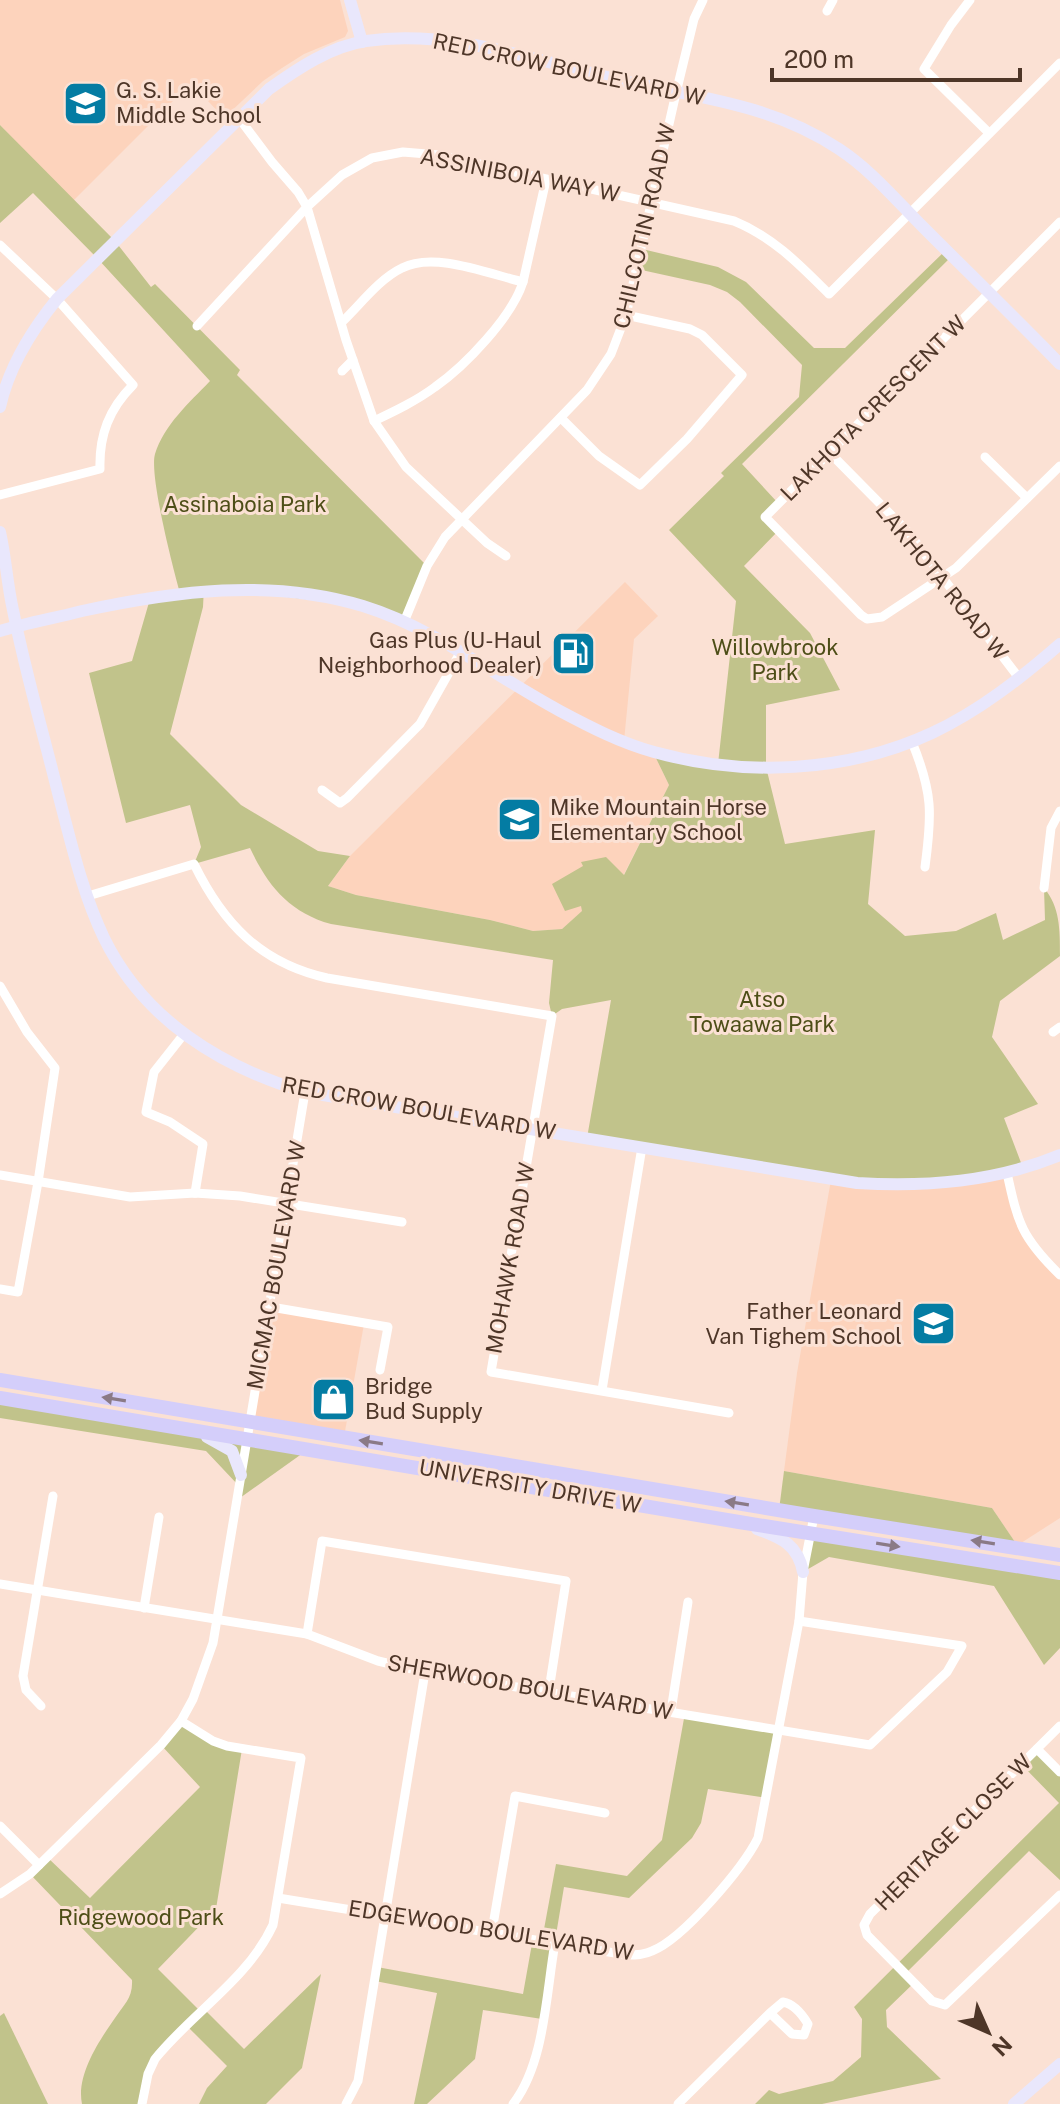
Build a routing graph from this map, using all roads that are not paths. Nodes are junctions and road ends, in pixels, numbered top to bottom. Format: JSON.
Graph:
{"nodes":[{"id":1,"x":350,"y":0,"type":"edge"},
{"id":2,"x":703,"y":0,"type":"edge"},
{"id":3,"x":833,"y":0,"type":"edge"},
{"id":4,"x":970,"y":0,"type":"edge"},
{"id":5,"x":827,"y":11,"type":"dead end"},
{"id":6,"x":362,"y":42,"type":"junction"},
{"id":7,"x":1060,"y":63,"type":"edge"},
{"id":8,"x":676,"y":93,"type":"junction"},
{"id":9,"x":239,"y":118,"type":"junction"},
{"id":10,"x":989,"y":133,"type":"junction"},
{"id":11,"x":546,"y":180,"type":"junction"},
{"id":12,"x":653,"y":202,"type":"junction"},
{"id":13,"x":307,"y":207,"type":"junction"},
{"id":14,"x":909,"y":213,"type":"junction"},
{"id":15,"x":1060,"y":222,"type":"edge"},
{"id":16,"x":0,"y":245,"type":"edge"},
{"id":17,"x":523,"y":282,"type":"junction"},
{"id":18,"x":989,"y":291,"type":"junction"},
{"id":19,"x":57,"y":299,"type":"junction"},
{"id":20,"x":626,"y":315,"type":"junction"},
{"id":21,"x":342,"y":322,"type":"junction"},
{"id":22,"x":197,"y":326,"type":"dead end"},
{"id":23,"x":353,"y":360,"type":"junction"},
{"id":24,"x":1060,"y":364,"type":"edge"},
{"id":25,"x":342,"y":371,"type":"dead end"},
{"id":26,"x":0,"y":407,"type":"edge"},
{"id":27,"x":561,"y":418,"type":"junction"},
{"id":28,"x":374,"y":421,"type":"junction"},
{"id":29,"x":829,"y":452,"type":"junction"},
{"id":30,"x":985,"y":457,"type":"dead end"},
{"id":31,"x":1060,"y":466,"type":"edge"},
{"id":32,"x":0,"y":495,"type":"edge"},
{"id":33,"x":1027,"y":498,"type":"junction"},
{"id":34,"x":461,"y":517,"type":"junction"},
{"id":35,"x":0,"y":532,"type":"edge"},
{"id":36,"x":506,"y":556,"type":"dead end"},
{"id":37,"x":943,"y":577,"type":"junction"},
{"id":38,"x":404,"y":622,"type":"junction"},
{"id":39,"x":17,"y":626,"type":"junction"},
{"id":40,"x":0,"y":631,"type":"edge"},
{"id":41,"x":1060,"y":644,"type":"edge"},
{"id":42,"x":460,"y":653,"type":"junction"},
{"id":43,"x":1019,"y":678,"type":"junction"},
{"id":44,"x":912,"y":742,"type":"junction"},
{"id":45,"x":322,"y":790,"type":"dead end"},
{"id":46,"x":1060,"y":811,"type":"edge"},
{"id":47,"x":925,"y":867,"type":"dead end"},
{"id":48,"x":1044,"y":888,"type":"dead end"},
{"id":49,"x":88,"y":896,"type":"junction"},
{"id":50,"x":0,"y":986,"type":"edge"},
{"id":51,"x":184,"y":1034,"type":"junction"},
{"id":52,"x":305,"y":1092,"type":"junction"},
{"id":53,"x":532,"y":1128,"type":"junction"},
{"id":54,"x":642,"y":1147,"type":"junction"},
{"id":55,"x":1060,"y":1155,"type":"edge"},
{"id":56,"x":1007,"y":1173,"type":"junction"},
{"id":57,"x":0,"y":1175,"type":"edge"},
{"id":58,"x":38,"y":1182,"type":"junction"},
{"id":59,"x":195,"y":1193,"type":"junction"},
{"id":60,"x":287,"y":1203,"type":"junction"},
{"id":61,"x":402,"y":1222,"type":"dead end"},
{"id":62,"x":1060,"y":1275,"type":"edge"},
{"id":63,"x":0,"y":1289,"type":"edge"},
{"id":64,"x":271,"y":1307,"type":"junction"},
{"id":65,"x":380,"y":1370,"type":"dead end"},
{"id":66,"x":0,"y":1380,"type":"edge"},
{"id":67,"x":602,"y":1390,"type":"junction"},
{"id":68,"x":0,"y":1398,"type":"edge"},
{"id":69,"x":729,"y":1413,"type":"dead end"},
{"id":70,"x":250,"y":1421,"type":"junction"},
{"id":71,"x":181,"y":1427,"type":"junction"},
{"id":72,"x":248,"y":1437,"type":"junction"},
{"id":73,"x":241,"y":1475,"type":"junction"},
{"id":74,"x":53,"y":1496,"type":"dead end"},
{"id":75,"x":814,"y":1516,"type":"junction"},
{"id":76,"x":159,"y":1517,"type":"dead end"},
{"id":77,"x":739,"y":1522,"type":"junction"},
{"id":78,"x":811,"y":1533,"type":"junction"},
{"id":79,"x":1060,"y":1555,"type":"edge"},
{"id":80,"x":803,"y":1572,"type":"junction"},
{"id":81,"x":1060,"y":1573,"type":"edge"},
{"id":82,"x":0,"y":1584,"type":"edge"},
{"id":83,"x":39,"y":1590,"type":"junction"},
{"id":84,"x":688,"y":1602,"type":"dead end"},
{"id":85,"x":144,"y":1608,"type":"junction"},
{"id":86,"x":217,"y":1620,"type":"junction"},
{"id":87,"x":799,"y":1621,"type":"junction"},
{"id":88,"x":307,"y":1634,"type":"junction"},
{"id":89,"x":425,"y":1672,"type":"junction"},
{"id":90,"x":549,"y":1690,"type":"junction"},
{"id":91,"x":41,"y":1706,"type":"dead end"},
{"id":92,"x":671,"y":1711,"type":"junction"},
{"id":93,"x":181,"y":1721,"type":"junction"},
{"id":94,"x":1060,"y":1726,"type":"edge"},
{"id":95,"x":780,"y":1730,"type":"junction"},
{"id":96,"x":1037,"y":1749,"type":"junction"},
{"id":97,"x":1060,"y":1772,"type":"edge"},
{"id":98,"x":605,"y":1813,"type":"dead end"},
{"id":99,"x":0,"y":1826,"type":"edge"},
{"id":100,"x":39,"y":1865,"type":"junction"},
{"id":101,"x":0,"y":1894,"type":"edge"},
{"id":102,"x":1060,"y":1895,"type":"edge"},
{"id":103,"x":278,"y":1898,"type":"junction"},
{"id":104,"x":386,"y":1915,"type":"junction"},
{"id":105,"x":492,"y":1931,"type":"junction"},
{"id":106,"x":555,"y":1943,"type":"junction"},
{"id":107,"x":770,"y":2013,"type":"dead end"},
{"id":108,"x":1060,"y":2064,"type":"edge"},
{"id":109,"x":142,"y":2104,"type":"edge"},
{"id":110,"x":346,"y":2104,"type":"edge"},
{"id":111,"x":513,"y":2104,"type":"edge"},
{"id":112,"x":678,"y":2104,"type":"edge"},
{"id":113,"x":1014,"y":2104,"type":"edge"}],
"edges":[{"from":1,"to":6,"type":"street"},
{"from":2,"to":8,"type":"street","name":"CHILCOTIN ROAD W"},
{"from":3,"to":5,"type":"street"},
{"from":4,"to":10,"type":"street"},
{"from":6,"to":8,"type":"street","name":"RED CROW BOULEVARD W"},
{"from":6,"to":9,"type":"street","name":"RED CROW BOULEVARD W"},
{"from":7,"to":10,"type":"street"},
{"from":8,"to":12,"type":"street","name":"CHILCOTIN ROAD W"},
{"from":8,"to":14,"type":"street","name":"RED CROW BOULEVARD W"},
{"from":9,"to":13,"type":"street"},
{"from":9,"to":19,"type":"street","name":"RED CROW BOULEVARD W"},
{"from":10,"to":14,"type":"street"},
{"from":11,"to":12,"type":"street","name":"ASSINIBOIA WAY W"},
{"from":11,"to":13,"type":"street","name":"ASSINIBOIA WAY W"},
{"from":11,"to":17,"type":"street"},
{"from":12,"to":14,"type":"street","name":"ASSINIBOIA WAY W"},
{"from":12,"to":20,"type":"street","name":"CHILCOTIN ROAD W"},
{"from":13,"to":21,"type":"street"},
{"from":13,"to":22,"type":"street","name":"ASSINIBOIA WAY W"},
{"from":14,"to":18,"type":"street","name":"RED CROW BOULEVARD W"},
{"from":15,"to":18,"type":"street","name":"LAKHOTA CRESCENT W"},
{"from":16,"to":19,"type":"street"},
{"from":17,"to":21,"type":"street"},
{"from":17,"to":28,"type":"street"},
{"from":18,"to":24,"type":"street","name":"RED CROW BOULEVARD W"},
{"from":18,"to":29,"type":"street","name":"LAKHOTA CRESCENT W"},
{"from":19,"to":26,"type":"street","name":"RED CROW BOULEVARD W"},
{"from":19,"to":32,"type":"street"},
{"from":20,"to":27,"type":"street","name":"CHILCOTIN ROAD W"},
{"from":20,"to":27,"type":"street"},
{"from":21,"to":23,"type":"street"},
{"from":23,"to":25,"type":"street"},
{"from":23,"to":28,"type":"street"},
{"from":27,"to":34,"type":"street","name":"CHILCOTIN ROAD W"},
{"from":28,"to":34,"type":"street"},
{"from":29,"to":37,"type":"street","name":"LAKHOTA ROAD W"},
{"from":29,"to":37,"type":"street","name":"LAKHOTA CRESCENT W"},
{"from":30,"to":33,"type":"street"},
{"from":31,"to":33,"type":"street","name":"LAKHOTA CRESCENT W"},
{"from":33,"to":37,"type":"street","name":"LAKHOTA CRESCENT W"},
{"from":34,"to":36,"type":"street"},
{"from":34,"to":38,"type":"street","name":"CHILCOTIN ROAD W"},
{"from":35,"to":39,"type":"street","name":"RED CROW BOULEVARD W"},
{"from":37,"to":43,"type":"street","name":"LAKHOTA ROAD W"},
{"from":38,"to":39,"type":"street"},
{"from":38,"to":42,"type":"street"},
{"from":39,"to":40,"type":"street"},
{"from":39,"to":49,"type":"street","name":"RED CROW BOULEVARD W"},
{"from":41,"to":43,"type":"street"},
{"from":42,"to":44,"type":"street"},
{"from":42,"to":45,"type":"street"},
{"from":43,"to":44,"type":"street"},
{"from":44,"to":47,"type":"street"},
{"from":46,"to":48,"type":"street"},
{"from":49,"to":51,"type":"street","name":"RED CROW BOULEVARD W"},
{"from":49,"to":53,"type":"street"},
{"from":50,"to":58,"type":"street"},
{"from":51,"to":52,"type":"street","name":"RED CROW BOULEVARD W"},
{"from":51,"to":59,"type":"street"},
{"from":52,"to":53,"type":"street","name":"RED CROW BOULEVARD W"},
{"from":52,"to":60,"type":"street","name":"MICMAC BOULEVARD W"},
{"from":53,"to":54,"type":"street","name":"RED CROW BOULEVARD W"},
{"from":53,"to":67,"type":"street","name":"MOHAWK ROAD W"},
{"from":54,"to":56,"type":"street","name":"RED CROW BOULEVARD W"},
{"from":54,"to":67,"type":"street"},
{"from":55,"to":56,"type":"street","name":"RED CROW BOULEVARD W"},
{"from":56,"to":62,"type":"street"},
{"from":57,"to":58,"type":"street"},
{"from":58,"to":59,"type":"street"},
{"from":58,"to":63,"type":"street"},
{"from":59,"to":60,"type":"street"},
{"from":60,"to":61,"type":"street"},
{"from":60,"to":64,"type":"street","name":"MICMAC BOULEVARD W"},
{"from":64,"to":65,"type":"street"},
{"from":64,"to":70,"type":"street","name":"MICMAC BOULEVARD W"},
{"from":70,"to":66,"type":"main road","name":"UNIVERSITY DRIVE W","one_way":true},
{"from":67,"to":69,"type":"street","name":"MOHAWK ROAD W"},
{"from":68,"to":71,"type":"main road","name":"UNIVERSITY DRIVE W"},
{"from":70,"to":72,"type":"street","name":"MICMAC BOULEVARD W"},
{"from":75,"to":70,"type":"main road","name":"UNIVERSITY DRIVE W","one_way":true},
{"from":71,"to":72,"type":"main road","name":"UNIVERSITY DRIVE W"},
{"from":71,"to":73,"type":"street"},
{"from":72,"to":73,"type":"street","name":"MICMAC BOULEVARD W"},
{"from":72,"to":77,"type":"main road","name":"UNIVERSITY DRIVE W"},
{"from":73,"to":86,"type":"street","name":"MICMAC BOULEVARD W"},
{"from":74,"to":83,"type":"street"},
{"from":75,"to":78,"type":"street","name":"EDGEWOOD BOULEVARD W"},
{"from":79,"to":75,"type":"main road","name":"UNIVERSITY DRIVE W","one_way":true},
{"from":76,"to":85,"type":"street"},
{"from":77,"to":78,"type":"main road","name":"UNIVERSITY DRIVE W"},
{"from":77,"to":80,"type":"street"},
{"from":78,"to":80,"type":"street","name":"EDGEWOOD BOULEVARD W"},
{"from":78,"to":81,"type":"main road","name":"UNIVERSITY DRIVE W","one_way":true},
{"from":80,"to":87,"type":"street","name":"EDGEWOOD BOULEVARD W"},
{"from":82,"to":83,"type":"street","name":"SHERWOOD BOULEVARD W"},
{"from":83,"to":85,"type":"street","name":"SHERWOOD BOULEVARD W"},
{"from":83,"to":91,"type":"street"},
{"from":84,"to":92,"type":"street"},
{"from":85,"to":86,"type":"street","name":"SHERWOOD BOULEVARD W"},
{"from":86,"to":88,"type":"street","name":"SHERWOOD BOULEVARD W"},
{"from":86,"to":93,"type":"street","name":"MICMAC BOULEVARD W"},
{"from":87,"to":95,"type":"street","name":"EDGEWOOD BOULEVARD W"},
{"from":87,"to":95,"type":"street","name":"SHERWOOD BOULEVARD W"},
{"from":88,"to":89,"type":"street","name":"SHERWOOD BOULEVARD W"},
{"from":88,"to":90,"type":"street"},
{"from":89,"to":90,"type":"street","name":"SHERWOOD BOULEVARD W"},
{"from":89,"to":104,"type":"street"},
{"from":90,"to":92,"type":"street","name":"SHERWOOD BOULEVARD W"},
{"from":92,"to":95,"type":"street","name":"SHERWOOD BOULEVARD W"},
{"from":93,"to":100,"type":"street","name":"MICMAC BOULEVARD W"},
{"from":93,"to":103,"type":"street"},
{"from":94,"to":96,"type":"street","name":"HERITAGE CLOSE W"},
{"from":95,"to":106,"type":"street","name":"EDGEWOOD BOULEVARD W"},
{"from":96,"to":97,"type":"street","name":"HERITAGE CLOSE W"},
{"from":96,"to":102,"type":"street","name":"HERITAGE CLOSE W"},
{"from":98,"to":105,"type":"street"},
{"from":99,"to":100,"type":"street"},
{"from":100,"to":101,"type":"street","name":"MICMAC BOULEVARD W"},
{"from":103,"to":104,"type":"street","name":"EDGEWOOD BOULEVARD W"},
{"from":103,"to":109,"type":"street"},
{"from":104,"to":105,"type":"street","name":"EDGEWOOD BOULEVARD W"},
{"from":104,"to":110,"type":"street"},
{"from":105,"to":106,"type":"street","name":"EDGEWOOD BOULEVARD W"},
{"from":106,"to":111,"type":"street"},
{"from":107,"to":112,"type":"street"},
{"from":108,"to":113,"type":"street"}]}
